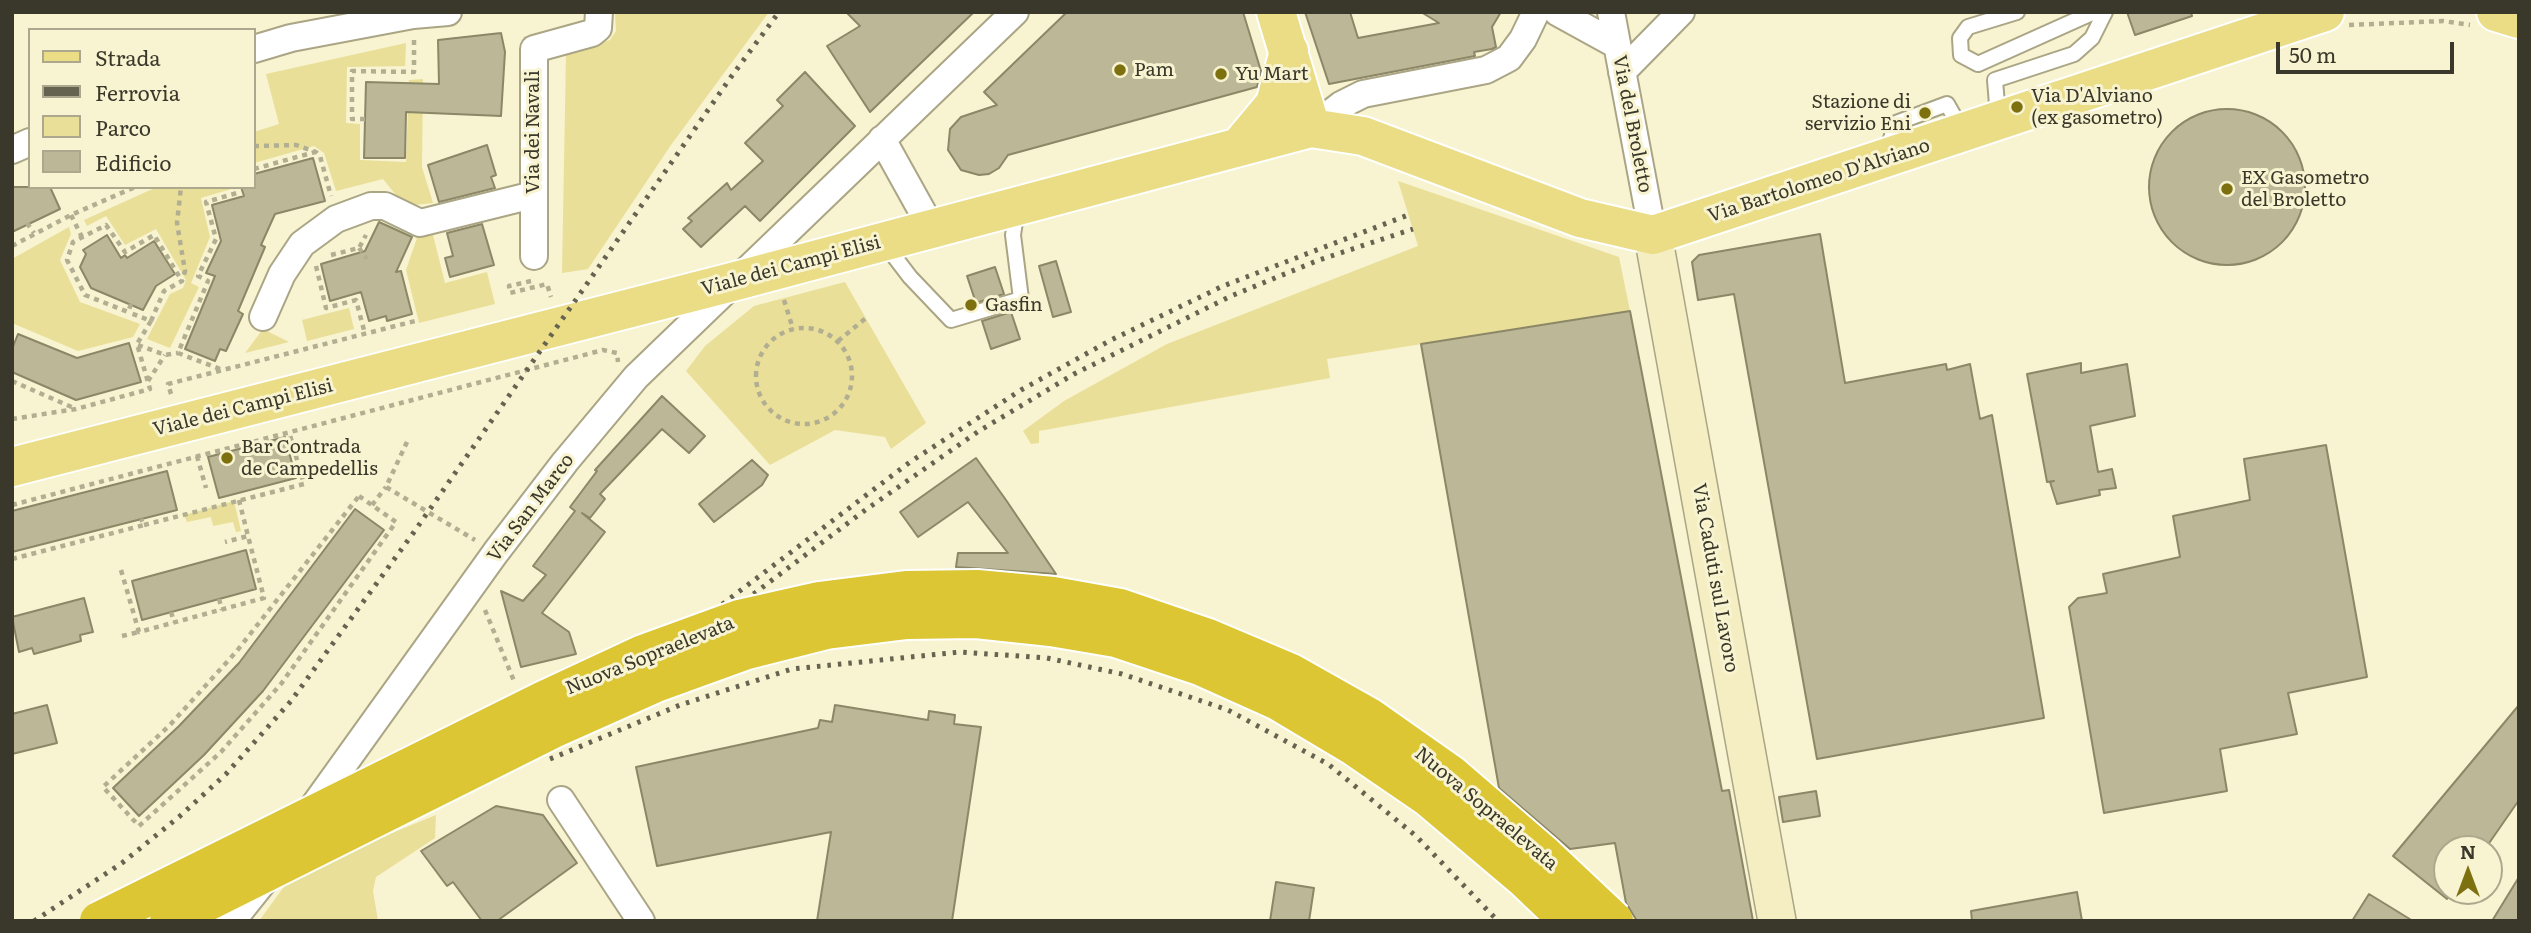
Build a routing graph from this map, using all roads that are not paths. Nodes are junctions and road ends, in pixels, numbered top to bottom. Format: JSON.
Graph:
{"nodes":[{"id":1,"x":448,"y":12,"type":"edge"},
{"id":2,"x":600,"y":12,"type":"edge"},
{"id":3,"x":1015,"y":12,"type":"edge"},
{"id":4,"x":1276,"y":12,"type":"edge"},
{"id":5,"x":1536,"y":12,"type":"edge"},
{"id":6,"x":1557,"y":12,"type":"edge"},
{"id":7,"x":1611,"y":12,"type":"edge"},
{"id":8,"x":1681,"y":12,"type":"edge"},
{"id":9,"x":2017,"y":12,"type":"edge"},
{"id":10,"x":2094,"y":12,"type":"edge"},
{"id":11,"x":2105,"y":12,"type":"edge"},
{"id":12,"x":2497,"y":12,"type":"edge"},
{"id":13,"x":2311,"y":14,"type":"edge"},
{"id":14,"x":2519,"y":19,"type":"edge"},
{"id":15,"x":1617,"y":45,"type":"junction"},
{"id":16,"x":256,"y":48,"type":"edge"},
{"id":17,"x":1289,"y":51,"type":"junction"},
{"id":18,"x":1622,"y":72,"type":"junction"},
{"id":19,"x":1999,"y":121,"type":"junction"},
{"id":20,"x":1311,"y":128,"type":"junction"},
{"id":21,"x":882,"y":139,"type":"junction"},
{"id":22,"x":28,"y":143,"type":"edge"},
{"id":23,"x":1240,"y":146,"type":"junction"},
{"id":24,"x":12,"y":150,"type":"edge"},
{"id":25,"x":533,"y":195,"type":"junction"},
{"id":26,"x":1018,"y":205,"type":"junction"},
{"id":27,"x":932,"y":229,"type":"junction"},
{"id":28,"x":1653,"y":235,"type":"junction"},
{"id":29,"x":883,"y":242,"type":"junction"},
{"id":30,"x":541,"y":267,"type":"road end"},
{"id":31,"x":732,"y":282,"type":"junction"},
{"id":32,"x":263,"y":317,"type":"dead end"},
{"id":33,"x":112,"y":442,"type":"junction"},
{"id":34,"x":12,"y":455,"type":"edge"},
{"id":35,"x":12,"y":467,"type":"edge"},
{"id":36,"x":561,"y":800,"type":"dead end"},
{"id":37,"x":99,"y":921,"type":"edge"},
{"id":38,"x":169,"y":921,"type":"edge"},
{"id":39,"x":232,"y":921,"type":"edge"},
{"id":40,"x":641,"y":921,"type":"edge"},
{"id":41,"x":1569,"y":921,"type":"edge"},
{"id":42,"x":1614,"y":921,"type":"edge"},
{"id":43,"x":1777,"y":921,"type":"edge"}],
"edges":[{"from":1,"to":16,"type":"street"},
{"from":2,"to":25,"type":"street","name":"Via dei Navali"},
{"from":3,"to":21,"type":"street","name":"Via San Marco"},
{"from":4,"to":17,"type":"main road"},
{"from":5,"to":20,"type":"street","name":"Viale dei Campi Elisi"},
{"from":6,"to":15,"type":"street"},
{"from":7,"to":15,"type":"street","name":"Via del Broletto"},
{"from":8,"to":18,"type":"street"},
{"from":9,"to":10,"type":"lane"},
{"from":11,"to":19,"type":"lane"},
{"from":12,"to":14,"type":"main road"},
{"from":13,"to":19,"type":"main road","name":"Via Bartolomeo D'Alviano"},
{"from":15,"to":18,"type":"street","name":"Via del Broletto"},
{"from":17,"to":20,"type":"main road"},
{"from":17,"to":23,"type":"main road"},
{"from":18,"to":28,"type":"street","name":"Via del Broletto"},
{"from":19,"to":28,"type":"main road","name":"Via Bartolomeo D'Alviano"},
{"from":20,"to":23,"type":"main road","name":"Viale dei Campi Elisi"},
{"from":20,"to":28,"type":"main road"},
{"from":21,"to":27,"type":"street"},
{"from":21,"to":31,"type":"street","name":"Via San Marco"},
{"from":22,"to":24,"type":"street"},
{"from":23,"to":26,"type":"main road","name":"Viale dei Campi Elisi"},
{"from":25,"to":30,"type":"street","name":"Via dei Navali"},
{"from":25,"to":32,"type":"street"},
{"from":26,"to":27,"type":"main road","name":"Viale dei Campi Elisi"},
{"from":26,"to":29,"type":"lane"},
{"from":27,"to":29,"type":"main road","name":"Viale dei Campi Elisi"},
{"from":28,"to":43,"type":"main road","name":"Via Caduti sul Lavoro"},
{"from":29,"to":31,"type":"main road","name":"Viale dei Campi Elisi"},
{"from":31,"to":33,"type":"main road","name":"Viale dei Campi Elisi"},
{"from":31,"to":39,"type":"street","name":"Via San Marco"},
{"from":33,"to":34,"type":"main road"},
{"from":33,"to":35,"type":"main road","name":"Viale dei Campi Elisi"},
{"from":36,"to":40,"type":"street"},
{"from":37,"to":42,"type":"highway","name":"Nuova Sopraelevata","bridge":true},
{"from":38,"to":41,"type":"highway","name":"Nuova Sopraelevata","bridge":true}]}
